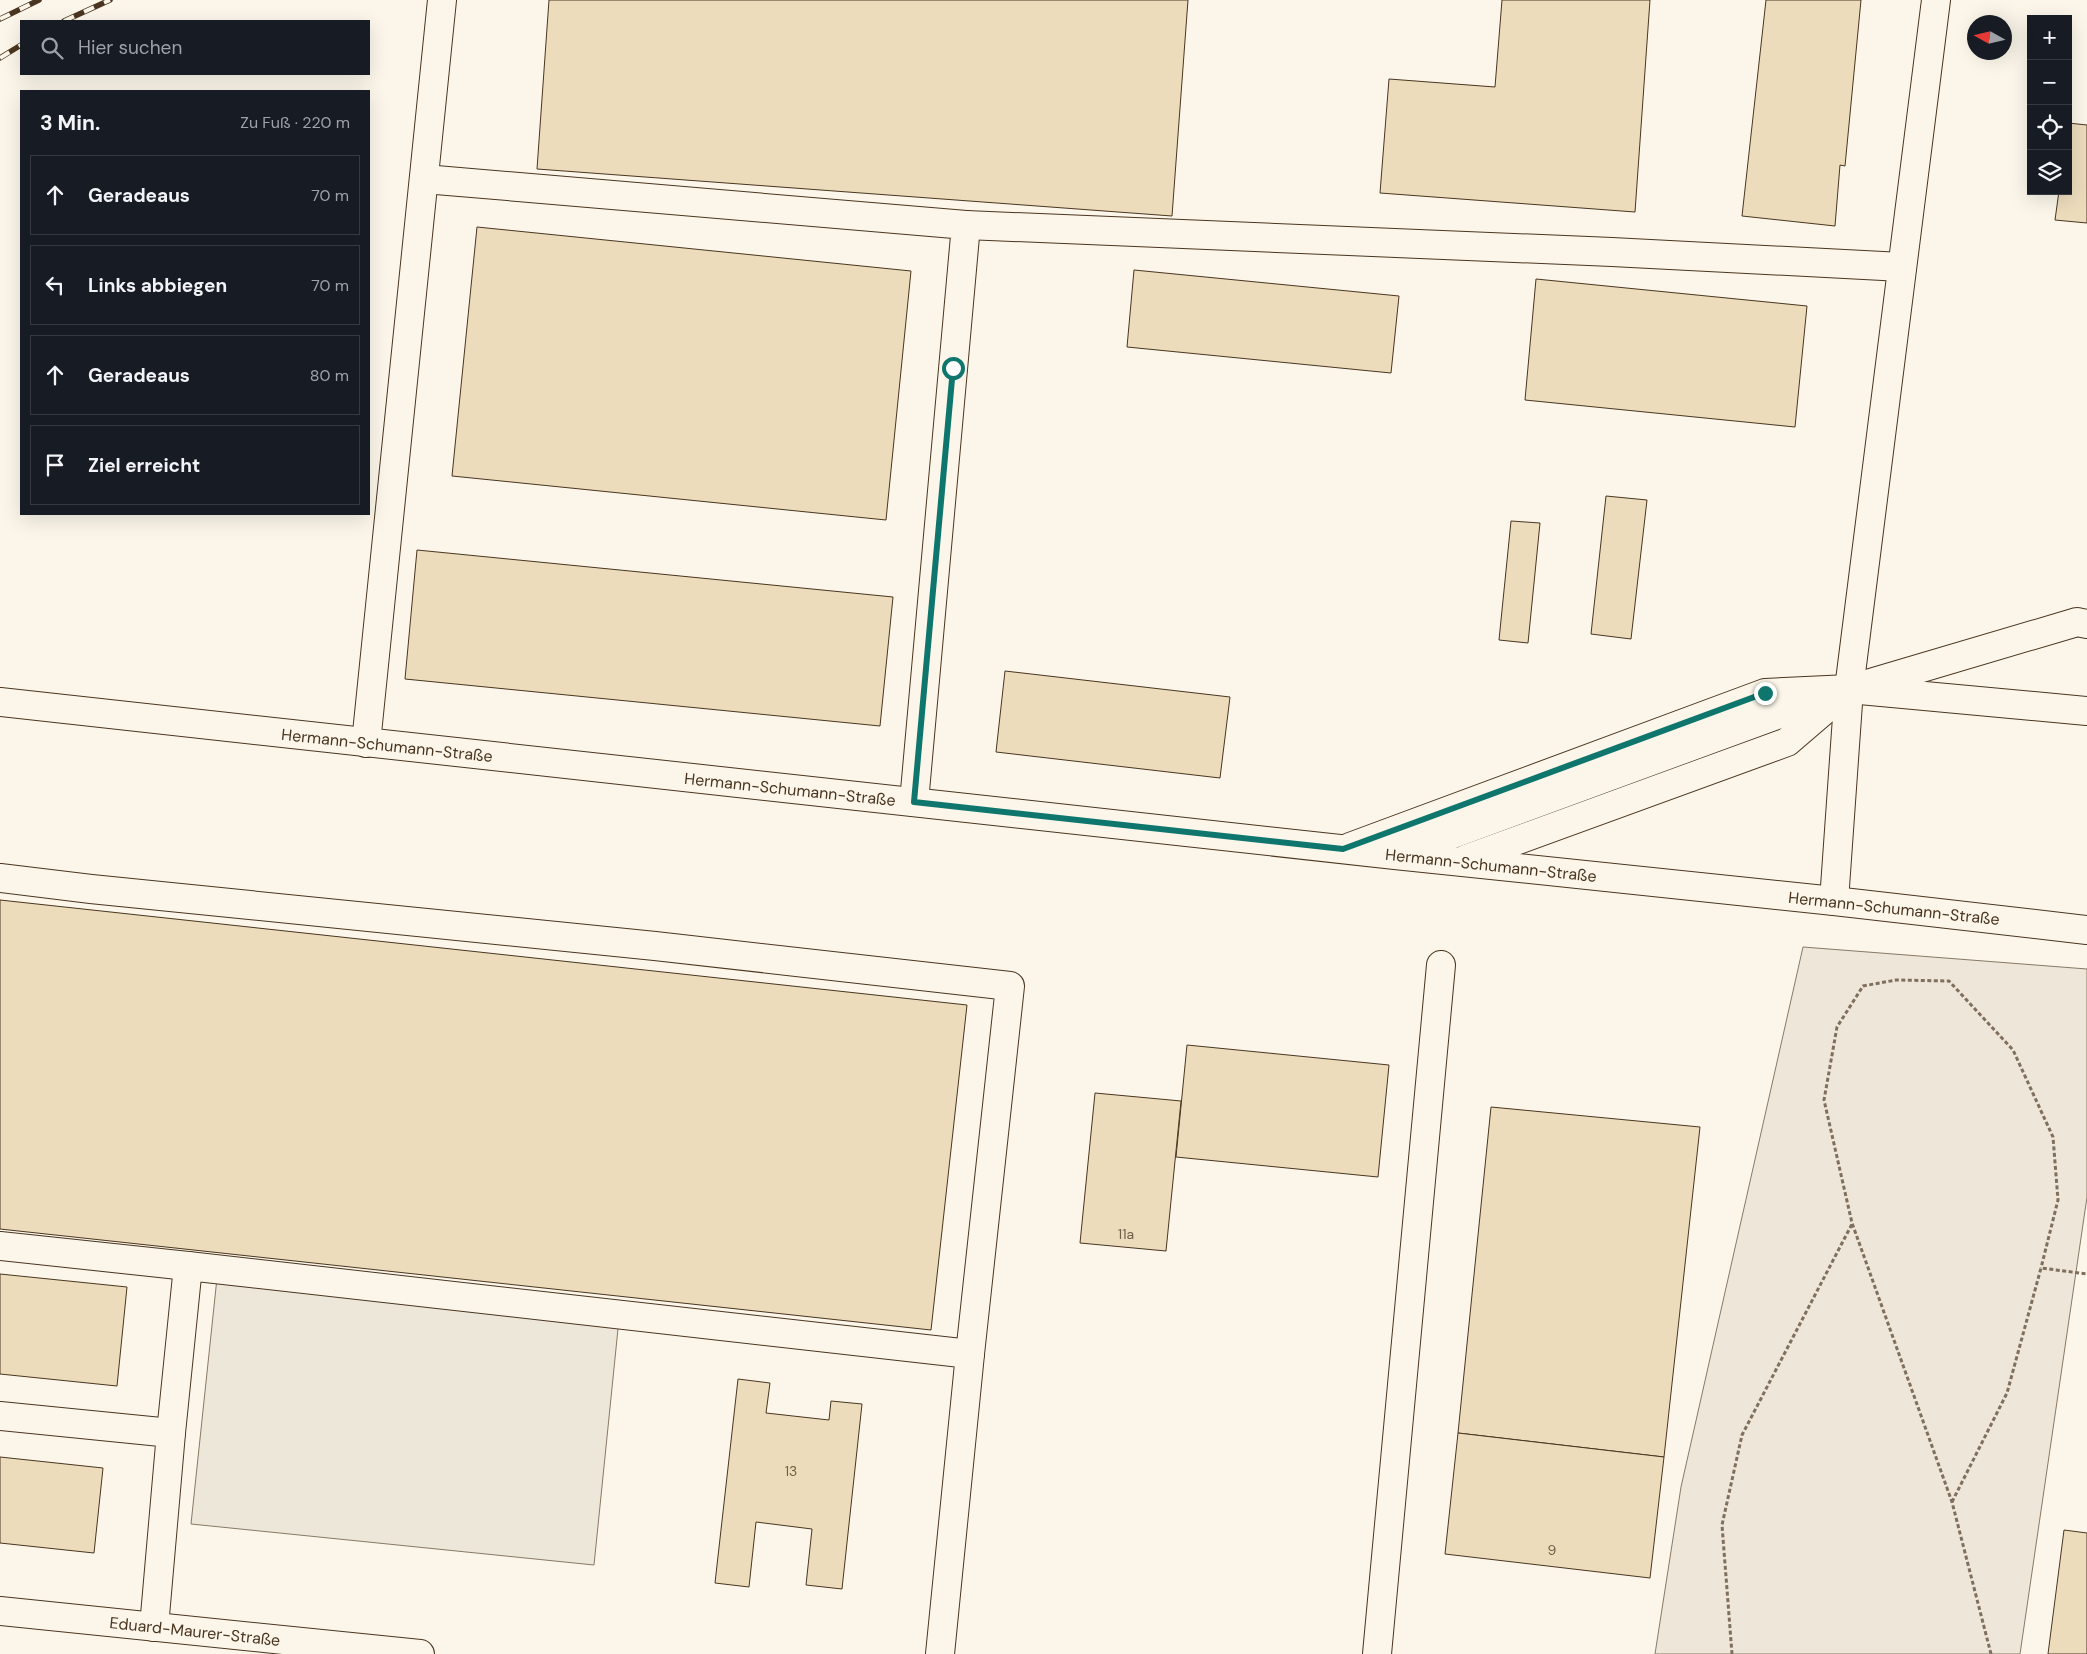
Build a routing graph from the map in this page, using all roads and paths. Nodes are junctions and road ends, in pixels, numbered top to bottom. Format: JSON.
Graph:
{"nodes":[{"id":1,"x":442,"y":0,"type":"edge"},
{"id":2,"x":1936,"y":0,"type":"edge"},
{"id":3,"x":424,"y":179,"type":"junction"},
{"id":4,"x":966,"y":226,"type":"junction"},
{"id":5,"x":1902,"y":267,"type":"junction"},
{"id":6,"x":2087,"y":624,"type":"edge"},
{"id":7,"x":1849,"y":689,"type":"junction"},
{"id":8,"x":0,"y":702,"type":"edge"},
{"id":9,"x":2087,"y":711,"type":"edge"},
{"id":10,"x":366,"y":743,"type":"junction"},
{"id":11,"x":914,"y":802,"type":"junction"},
{"id":12,"x":1343,"y":849,"type":"junction"},
{"id":13,"x":1395,"y":855,"type":"junction"},
{"id":14,"x":1459,"y":862,"type":"junction"},
{"id":15,"x":0,"y":878,"type":"edge"},
{"id":16,"x":1834,"y":901,"type":"junction"},
{"id":17,"x":2087,"y":930,"type":"edge"},
{"id":18,"x":1441,"y":965,"type":"dead end"},
{"id":19,"x":1852,"y":1223,"type":"junction"},
{"id":20,"x":0,"y":1246,"type":"edge"},
{"id":21,"x":188,"y":1266,"type":"junction"},
{"id":22,"x":2041,"y":1268,"type":"junction"},
{"id":23,"x":2087,"y":1274,"type":"edge"},
{"id":24,"x":970,"y":1354,"type":"junction"},
{"id":25,"x":0,"y":1416,"type":"edge"},
{"id":26,"x":171,"y":1433,"type":"junction"},
{"id":27,"x":1952,"y":1502,"type":"junction"},
{"id":28,"x":0,"y":1611,"type":"edge"},
{"id":29,"x":154,"y":1627,"type":"junction"},
{"id":30,"x":320,"y":1649,"type":"edge"},
{"id":31,"x":420,"y":1654,"type":"edge"},
{"id":32,"x":940,"y":1654,"type":"edge"},
{"id":33,"x":1377,"y":1654,"type":"edge"},
{"id":34,"x":1732,"y":1654,"type":"edge"},
{"id":35,"x":1991,"y":1654,"type":"edge"}],
"edges":[{"from":1,"to":3,"type":"street"},
{"from":2,"to":5,"type":"street"},
{"from":3,"to":4,"type":"street"},
{"from":3,"to":10,"type":"street"},
{"from":4,"to":5,"type":"street"},
{"from":4,"to":11,"type":"street"},
{"from":5,"to":7,"type":"street"},
{"from":6,"to":7,"type":"street"},
{"from":7,"to":9,"type":"street"},
{"from":7,"to":12,"type":"street"},
{"from":7,"to":13,"type":"street"},
{"from":7,"to":14,"type":"street"},
{"from":7,"to":16,"type":"street"},
{"from":8,"to":10,"type":"street","name":"Hermann-Schumann-Straße"},
{"from":10,"to":11,"type":"street","name":"Hermann-Schumann-Straße"},
{"from":11,"to":12,"type":"street","name":"Hermann-Schumann-Straße"},
{"from":12,"to":13,"type":"street","name":"Hermann-Schumann-Straße"},
{"from":13,"to":14,"type":"street","name":"Hermann-Schumann-Straße"},
{"from":14,"to":16,"type":"street","name":"Hermann-Schumann-Straße"},
{"from":15,"to":24,"type":"street"},
{"from":16,"to":17,"type":"street","name":"Hermann-Schumann-Straße"},
{"from":18,"to":33,"type":"street"},
{"from":19,"to":22,"type":"path"},
{"from":19,"to":27,"type":"path"},
{"from":19,"to":34,"type":"path"},
{"from":20,"to":21,"type":"street"},
{"from":21,"to":24,"type":"street"},
{"from":21,"to":26,"type":"street"},
{"from":22,"to":23,"type":"path"},
{"from":22,"to":27,"type":"path"},
{"from":24,"to":32,"type":"street"},
{"from":25,"to":26,"type":"street"},
{"from":26,"to":29,"type":"street"},
{"from":27,"to":35,"type":"path"},
{"from":28,"to":29,"type":"street","name":"Eduard-Maurer-Straße"},
{"from":29,"to":30,"type":"street","name":"Eduard-Maurer-Straße"},
{"from":30,"to":31,"type":"street","name":"Eduard-Maurer-Straße"}]}
